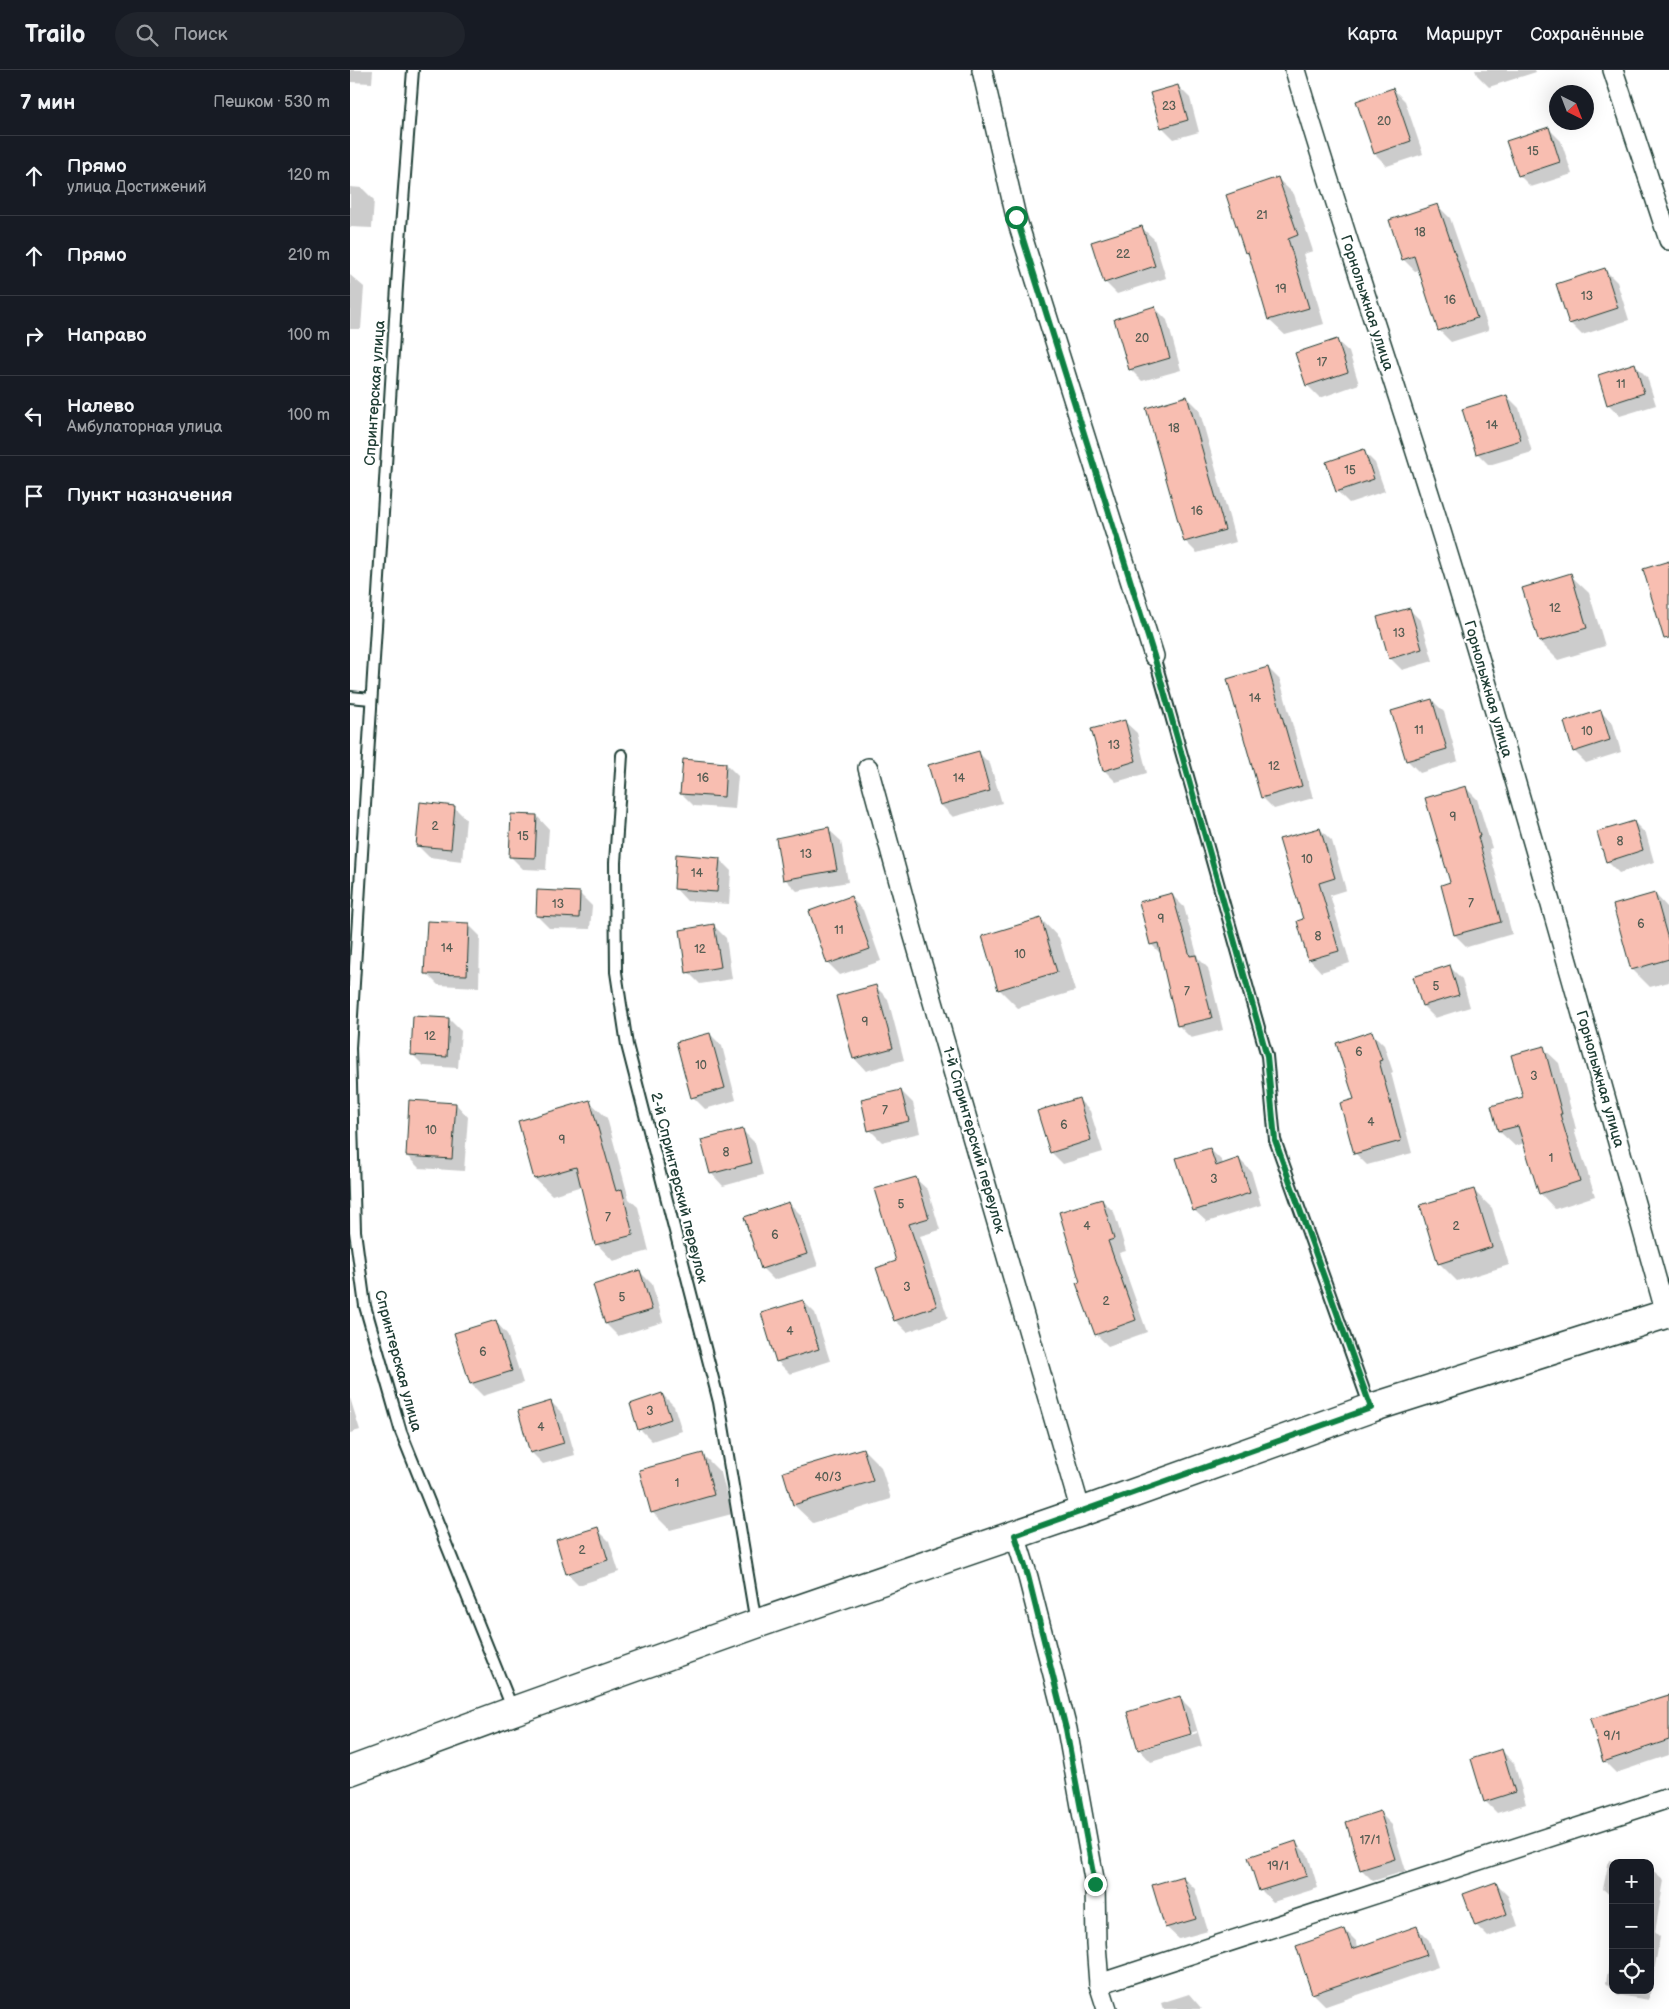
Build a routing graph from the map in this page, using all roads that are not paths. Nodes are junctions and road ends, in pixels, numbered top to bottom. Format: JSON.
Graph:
{"nodes":[{"id":1,"x":413,"y":70,"type":"edge"},
{"id":2,"x":982,"y":70,"type":"edge"},
{"id":3,"x":1295,"y":70,"type":"edge"},
{"id":4,"x":1613,"y":70,"type":"edge"},
{"id":5,"x":1669,"y":240,"type":"edge"},
{"id":6,"x":1154,"y":656,"type":"joint"},
{"id":7,"x":350,"y":697,"type":"edge"},
{"id":8,"x":371,"y":699,"type":"junction"},
{"id":9,"x":622,"y":754,"type":"dead end"},
{"id":10,"x":868,"y":768,"type":"dead end"},
{"id":11,"x":1667,"y":1313,"type":"edge"},
{"id":12,"x":1371,"y":1408,"type":"junction"},
{"id":13,"x":1081,"y":1512,"type":"junction"},
{"id":14,"x":1015,"y":1535,"type":"junction"},
{"id":15,"x":756,"y":1624,"type":"junction"},
{"id":16,"x":513,"y":1711,"type":"junction"},
{"id":17,"x":350,"y":1771,"type":"edge"},
{"id":18,"x":1669,"y":1798,"type":"edge"},
{"id":19,"x":1099,"y":1984,"type":"junction"},
{"id":20,"x":1107,"y":2009,"type":"edge"}],
"edges":[{"from":1,"to":8,"type":"lane","name":"Спринтерская улица"},
{"from":2,"to":6,"type":"street"},
{"from":3,"to":11,"type":"street","name":"Горнолыжная улица"},
{"from":4,"to":5,"type":"street"},
{"from":6,"to":12,"type":"lane"},
{"from":7,"to":8,"type":"lane"},
{"from":8,"to":16,"type":"lane","name":"Спринтерская улица"},
{"from":9,"to":15,"type":"lane","name":"2-й Спринтерский переулок"},
{"from":10,"to":13,"type":"street","name":"1-й Спринтерский переулок"},
{"from":11,"to":12,"type":"street"},
{"from":12,"to":13,"type":"street"},
{"from":13,"to":14,"type":"street"},
{"from":14,"to":15,"type":"street"},
{"from":14,"to":19,"type":"street"},
{"from":15,"to":16,"type":"street"},
{"from":16,"to":17,"type":"street"},
{"from":18,"to":19,"type":"street"},
{"from":19,"to":20,"type":"street"}]}
